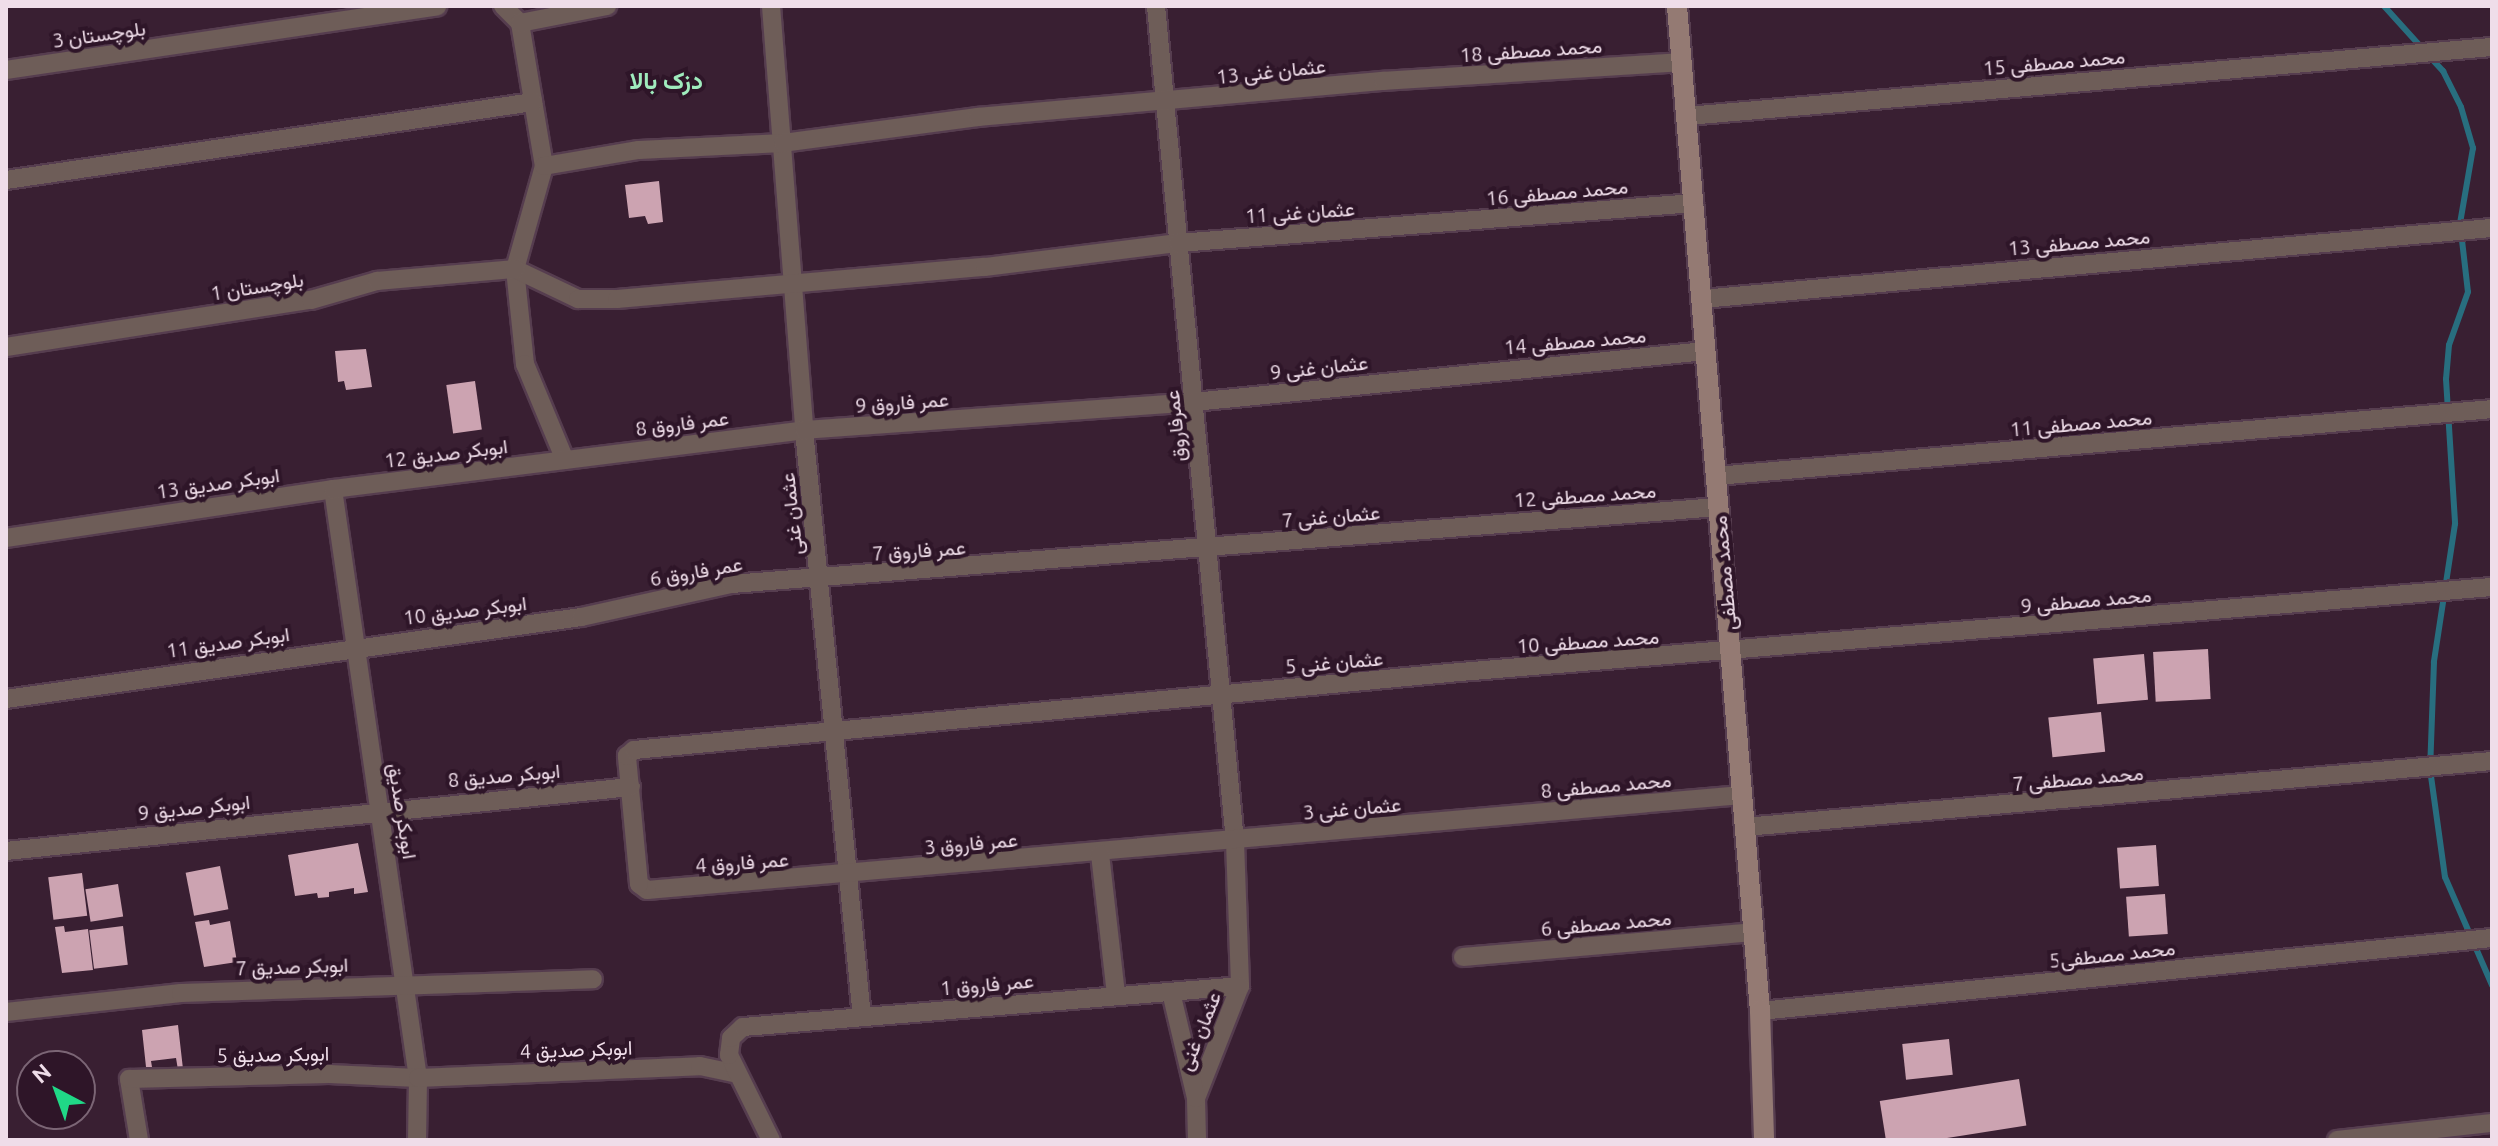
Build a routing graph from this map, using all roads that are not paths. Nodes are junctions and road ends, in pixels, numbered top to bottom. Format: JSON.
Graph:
{"nodes":[{"id":1,"x":437,"y":6,"type":"edge"},
{"id":2,"x":503,"y":6,"type":"edge"},
{"id":3,"x":607,"y":6,"type":"edge"},
{"id":4,"x":771,"y":6,"type":"edge"},
{"id":5,"x":1156,"y":6,"type":"edge"},
{"id":6,"x":1677,"y":6,"type":"edge"},
{"id":7,"x":520,"y":23,"type":"junction"},
{"id":8,"x":2492,"y":47,"type":"edge"},
{"id":9,"x":1682,"y":62,"type":"junction"},
{"id":10,"x":6,"y":70,"type":"edge"},
{"id":11,"x":1383,"y":81,"type":"joint"},
{"id":12,"x":533,"y":102,"type":"junction"},
{"id":13,"x":1163,"y":104,"type":"junction"},
{"id":14,"x":1687,"y":116,"type":"junction"},
{"id":15,"x":783,"y":143,"type":"junction"},
{"id":16,"x":544,"y":166,"type":"junction"},
{"id":17,"x":6,"y":180,"type":"edge"},
{"id":18,"x":1694,"y":203,"type":"junction"},
{"id":19,"x":1425,"y":226,"type":"joint"},
{"id":20,"x":2492,"y":228,"type":"edge"},
{"id":21,"x":1178,"y":243,"type":"junction"},
{"id":22,"x":515,"y":269,"type":"junction"},
{"id":23,"x":795,"y":282,"type":"junction"},
{"id":24,"x":1702,"y":299,"type":"junction"},
{"id":25,"x":6,"y":347,"type":"edge"},
{"id":26,"x":1706,"y":351,"type":"junction"},
{"id":27,"x":1447,"y":375,"type":"joint"},
{"id":28,"x":1194,"y":402,"type":"junction"},
{"id":29,"x":2492,"y":409,"type":"edge"},
{"id":30,"x":1003,"y":417,"type":"joint"},
{"id":31,"x":804,"y":430,"type":"junction"},
{"id":32,"x":565,"y":460,"type":"junction"},
{"id":33,"x":1716,"y":476,"type":"junction"},
{"id":34,"x":333,"y":489,"type":"junction"},
{"id":35,"x":1719,"y":507,"type":"junction"},
{"id":36,"x":1455,"y":528,"type":"joint"},
{"id":37,"x":6,"y":537,"type":"edge"},
{"id":38,"x":1210,"y":548,"type":"junction"},
{"id":39,"x":1022,"y":565,"type":"joint"},
{"id":40,"x":820,"y":579,"type":"junction"},
{"id":41,"x":2492,"y":587,"type":"edge"},
{"id":42,"x":581,"y":617,"type":"joint"},
{"id":43,"x":354,"y":646,"type":"junction"},
{"id":44,"x":1731,"y":653,"type":"junction"},
{"id":45,"x":1448,"y":673,"type":"joint"},
{"id":46,"x":1223,"y":694,"type":"junction"},
{"id":47,"x":6,"y":699,"type":"edge"},
{"id":48,"x":836,"y":731,"type":"junction"},
{"id":49,"x":2492,"y":761,"type":"edge"},
{"id":50,"x":631,"y":787,"type":"junction"},
{"id":51,"x":1742,"y":795,"type":"junction"},
{"id":52,"x":381,"y":808,"type":"junction"},
{"id":53,"x":1473,"y":818,"type":"joint"},
{"id":54,"x":1745,"y":827,"type":"junction"},
{"id":55,"x":1235,"y":841,"type":"junction"},
{"id":56,"x":9,"y":850,"type":"edge"},
{"id":57,"x":1100,"y":854,"type":"junction"},
{"id":58,"x":847,"y":876,"type":"junction"},
{"id":59,"x":1753,"y":932,"type":"junction"},
{"id":60,"x":2492,"y":938,"type":"edge"},
{"id":61,"x":1463,"y":957,"type":"dead end"},
{"id":62,"x":593,"y":979,"type":"dead end"},
{"id":63,"x":406,"y":983,"type":"junction"},
{"id":64,"x":1240,"y":986,"type":"junction"},
{"id":65,"x":1171,"y":992,"type":"junction"},
{"id":66,"x":1116,"y":995,"type":"junction"},
{"id":67,"x":1760,"y":1011,"type":"junction"},
{"id":68,"x":6,"y":1012,"type":"edge"},
{"id":69,"x":862,"y":1017,"type":"junction"},
{"id":70,"x":734,"y":1073,"type":"junction"},
{"id":71,"x":418,"y":1078,"type":"junction"},
{"id":72,"x":1196,"y":1098,"type":"junction"},
{"id":73,"x":2492,"y":1123,"type":"edge"},
{"id":74,"x":139,"y":1140,"type":"edge"},
{"id":75,"x":417,"y":1140,"type":"edge"},
{"id":76,"x":771,"y":1140,"type":"edge"},
{"id":77,"x":1197,"y":1140,"type":"edge"},
{"id":78,"x":1764,"y":1140,"type":"edge"},
{"id":79,"x":2337,"y":1140,"type":"edge"}],
"edges":[{"from":1,"to":10,"type":"street","name":"بلوچستان 3"},
{"from":2,"to":7,"type":"street"},
{"from":3,"to":7,"type":"street"},
{"from":4,"to":15,"type":"street","name":"عثمان غنی"},
{"from":5,"to":13,"type":"street","name":"عمرفاروق"},
{"from":6,"to":9,"type":"street","name":"محمد مصطفی"},
{"from":7,"to":12,"type":"street"},
{"from":8,"to":14,"type":"street","name":"محمد مصطفی 15"},
{"from":9,"to":11,"type":"street","name":"محمد مصطفی 18"},
{"from":9,"to":14,"type":"street","name":"محمد مصطفی"},
{"from":11,"to":13,"type":"street","name":"عثمان غنی 13"},
{"from":12,"to":16,"type":"street"},
{"from":12,"to":17,"type":"street"},
{"from":13,"to":15,"type":"street","name":"عثمان غنی 13"},
{"from":13,"to":21,"type":"street","name":"عمرفاروق"},
{"from":14,"to":18,"type":"street","name":"محمد مصطفی"},
{"from":15,"to":16,"type":"street","name":"عثمان غنی 13"},
{"from":15,"to":23,"type":"street","name":"عثمان غنی"},
{"from":16,"to":22,"type":"street"},
{"from":18,"to":19,"type":"street","name":"محمد مصطفی 16"},
{"from":18,"to":24,"type":"street","name":"محمد مصطفی"},
{"from":19,"to":21,"type":"street","name":"عثمان غنی 11"},
{"from":20,"to":24,"type":"street","name":"محمد مصطفی 13"},
{"from":21,"to":23,"type":"street","name":"عثمان غنی 11"},
{"from":21,"to":28,"type":"street","name":"عمرفاروق"},
{"from":22,"to":23,"type":"street","name":"عثمان غنی 11"},
{"from":22,"to":25,"type":"street","name":"بلوچستان 1"},
{"from":22,"to":32,"type":"street"},
{"from":23,"to":31,"type":"street","name":"عثمان غنی"},
{"from":24,"to":26,"type":"street","name":"محمد مصطفی"},
{"from":26,"to":27,"type":"street","name":"محمد مصطفی 14"},
{"from":26,"to":33,"type":"street","name":"محمد مصطفی"},
{"from":27,"to":28,"type":"street","name":"عثمان غنی 9"},
{"from":28,"to":30,"type":"street","name":"عثمان غنی 9"},
{"from":28,"to":38,"type":"street","name":"عمرفاروق"},
{"from":29,"to":33,"type":"street","name":"محمد مصطفی 11"},
{"from":30,"to":31,"type":"street","name":"عمر فاروق 9"},
{"from":31,"to":32,"type":"street","name":"عمر فاروق 8"},
{"from":31,"to":40,"type":"street","name":"عثمان غنی"},
{"from":32,"to":34,"type":"street","name":"ابوبکر صدیق 12"},
{"from":33,"to":35,"type":"street","name":"محمد مصطفی"},
{"from":34,"to":37,"type":"street","name":"ابوبکر صدیق 13"},
{"from":34,"to":43,"type":"street","name":"ابوبکر صدیق"},
{"from":35,"to":36,"type":"street","name":"محمد مصطفی 12"},
{"from":35,"to":44,"type":"street","name":"محمد مصطفی"},
{"from":36,"to":38,"type":"street","name":"عثمان غنی 7"},
{"from":38,"to":39,"type":"street","name":"عثمان غنی 7"},
{"from":38,"to":46,"type":"street","name":"عمرفاروق"},
{"from":39,"to":40,"type":"street","name":"عمر فاروق 7"},
{"from":40,"to":42,"type":"street","name":"عمر فاروق 6"},
{"from":40,"to":48,"type":"street","name":"عثمان غنی"},
{"from":41,"to":44,"type":"street","name":"محمد مصطفی 9"},
{"from":42,"to":43,"type":"street","name":"ابوبکر صدیق 10"},
{"from":43,"to":47,"type":"street","name":"ابوبکر صدیق 11"},
{"from":43,"to":52,"type":"street","name":"ابوبکر صدیق"},
{"from":44,"to":45,"type":"street","name":"محمد مصطفی 10"},
{"from":44,"to":51,"type":"street","name":"محمد مصطفی"},
{"from":45,"to":46,"type":"street","name":"عثمان غنی 5"},
{"from":46,"to":48,"type":"street","name":"عثمان غنی 5"},
{"from":46,"to":55,"type":"street","name":"عمرفاروق"},
{"from":48,"to":50,"type":"street","name":"عثمان غنی 5"},
{"from":48,"to":58,"type":"street","name":"عثمان غنی"},
{"from":49,"to":54,"type":"street","name":"محمد مصطفی 7"},
{"from":50,"to":52,"type":"street","name":"ابوبکر صدیق 8"},
{"from":50,"to":58,"type":"street","name":"عمر فاروق 4"},
{"from":51,"to":53,"type":"street","name":"محمد مصطفی 8"},
{"from":51,"to":54,"type":"street","name":"محمد مصطفی"},
{"from":52,"to":56,"type":"street","name":"ابوبکر صدیق 9"},
{"from":52,"to":63,"type":"street","name":"ابوبکر صدیق"},
{"from":53,"to":55,"type":"street","name":"عثمان غنی 3"},
{"from":54,"to":59,"type":"street","name":"محمد مصطفی"},
{"from":55,"to":57,"type":"street","name":"عثمان غنی 3"},
{"from":55,"to":64,"type":"street","name":"عثمان غنی"},
{"from":57,"to":58,"type":"street","name":"عمر فاروق 3"},
{"from":57,"to":66,"type":"street"},
{"from":58,"to":69,"type":"street","name":"عثمان غنی"},
{"from":59,"to":61,"type":"street","name":"محمد مصطفی 6"},
{"from":59,"to":67,"type":"street","name":"محمد مصطفی"},
{"from":60,"to":67,"type":"street","name":"محمد مصطفی5"},
{"from":62,"to":63,"type":"street","name":"ابوبکر صدیق 7"},
{"from":63,"to":68,"type":"street","name":"ابوبکر صدیق 7"},
{"from":63,"to":71,"type":"street","name":"ابوبکر صدیق"},
{"from":64,"to":65,"type":"street","name":"عمر فاروق 1"},
{"from":64,"to":72,"type":"street","name":"عثمان غنی"},
{"from":65,"to":66,"type":"street","name":"عمر فاروق 1"},
{"from":65,"to":72,"type":"street"},
{"from":66,"to":69,"type":"street","name":"عمر فاروق 1"},
{"from":67,"to":78,"type":"street","name":"محمد مصطفی"},
{"from":69,"to":70,"type":"street","name":"عمر فاروق 1"},
{"from":70,"to":71,"type":"street","name":"ابوبکر صدیق 4"},
{"from":70,"to":76,"type":"street"},
{"from":71,"to":74,"type":"street","name":"ابوبکر صدیق 5"},
{"from":71,"to":75,"type":"street","name":"ابوبکر صدیق"},
{"from":72,"to":77,"type":"street","name":"عثمان غنی"},
{"from":73,"to":79,"type":"street"}]}
